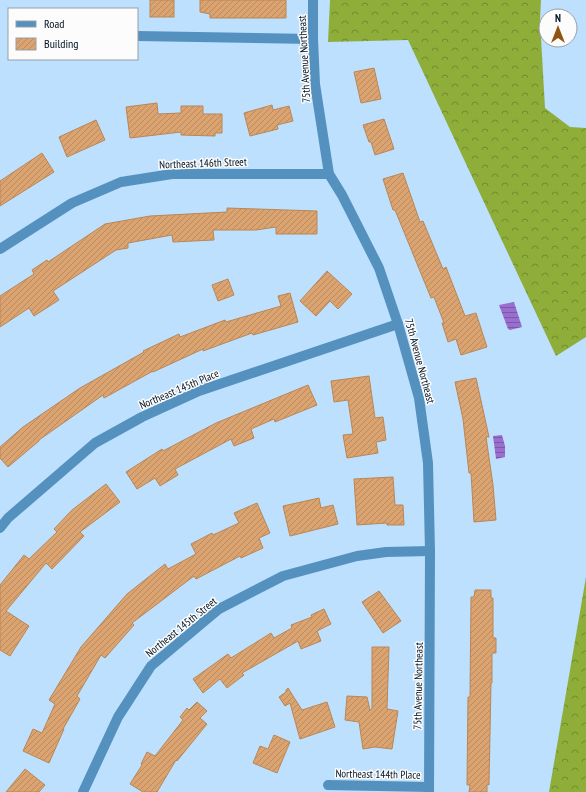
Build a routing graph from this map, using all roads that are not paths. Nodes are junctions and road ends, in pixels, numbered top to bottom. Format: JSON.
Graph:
{"nodes":[{"id":1,"x":313,"y":0,"type":"edge"},
{"id":2,"x":138,"y":36,"type":"edge"},
{"id":3,"x":313,"y":39,"type":"junction"},
{"id":4,"x":329,"y":174,"type":"junction"},
{"id":5,"x":0,"y":249,"type":"edge"},
{"id":6,"x":398,"y":324,"type":"junction"},
{"id":7,"x":0,"y":528,"type":"edge"},
{"id":8,"x":430,"y":551,"type":"junction"},
{"id":9,"x":328,"y":785,"type":"dead end"},
{"id":10,"x":429,"y":789,"type":"edge"},
{"id":11,"x":83,"y":792,"type":"edge"}],
"edges":[{"from":1,"to":3,"type":"street","name":"75th Avenue Northeast"},
{"from":2,"to":3,"type":"street"},
{"from":3,"to":4,"type":"street","name":"75th Avenue Northeast"},
{"from":4,"to":5,"type":"street","name":"Northeast 146th Street"},
{"from":4,"to":6,"type":"street","name":"75th Avenue Northeast"},
{"from":6,"to":7,"type":"street","name":"Northeast 145th Place"},
{"from":6,"to":8,"type":"street","name":"75th Avenue Northeast"},
{"from":8,"to":10,"type":"street","name":"75th Avenue Northeast"},
{"from":8,"to":11,"type":"street","name":"Northeast 145th Street"},
{"from":9,"to":10,"type":"street","name":"Northeast 144th Place"}]}
